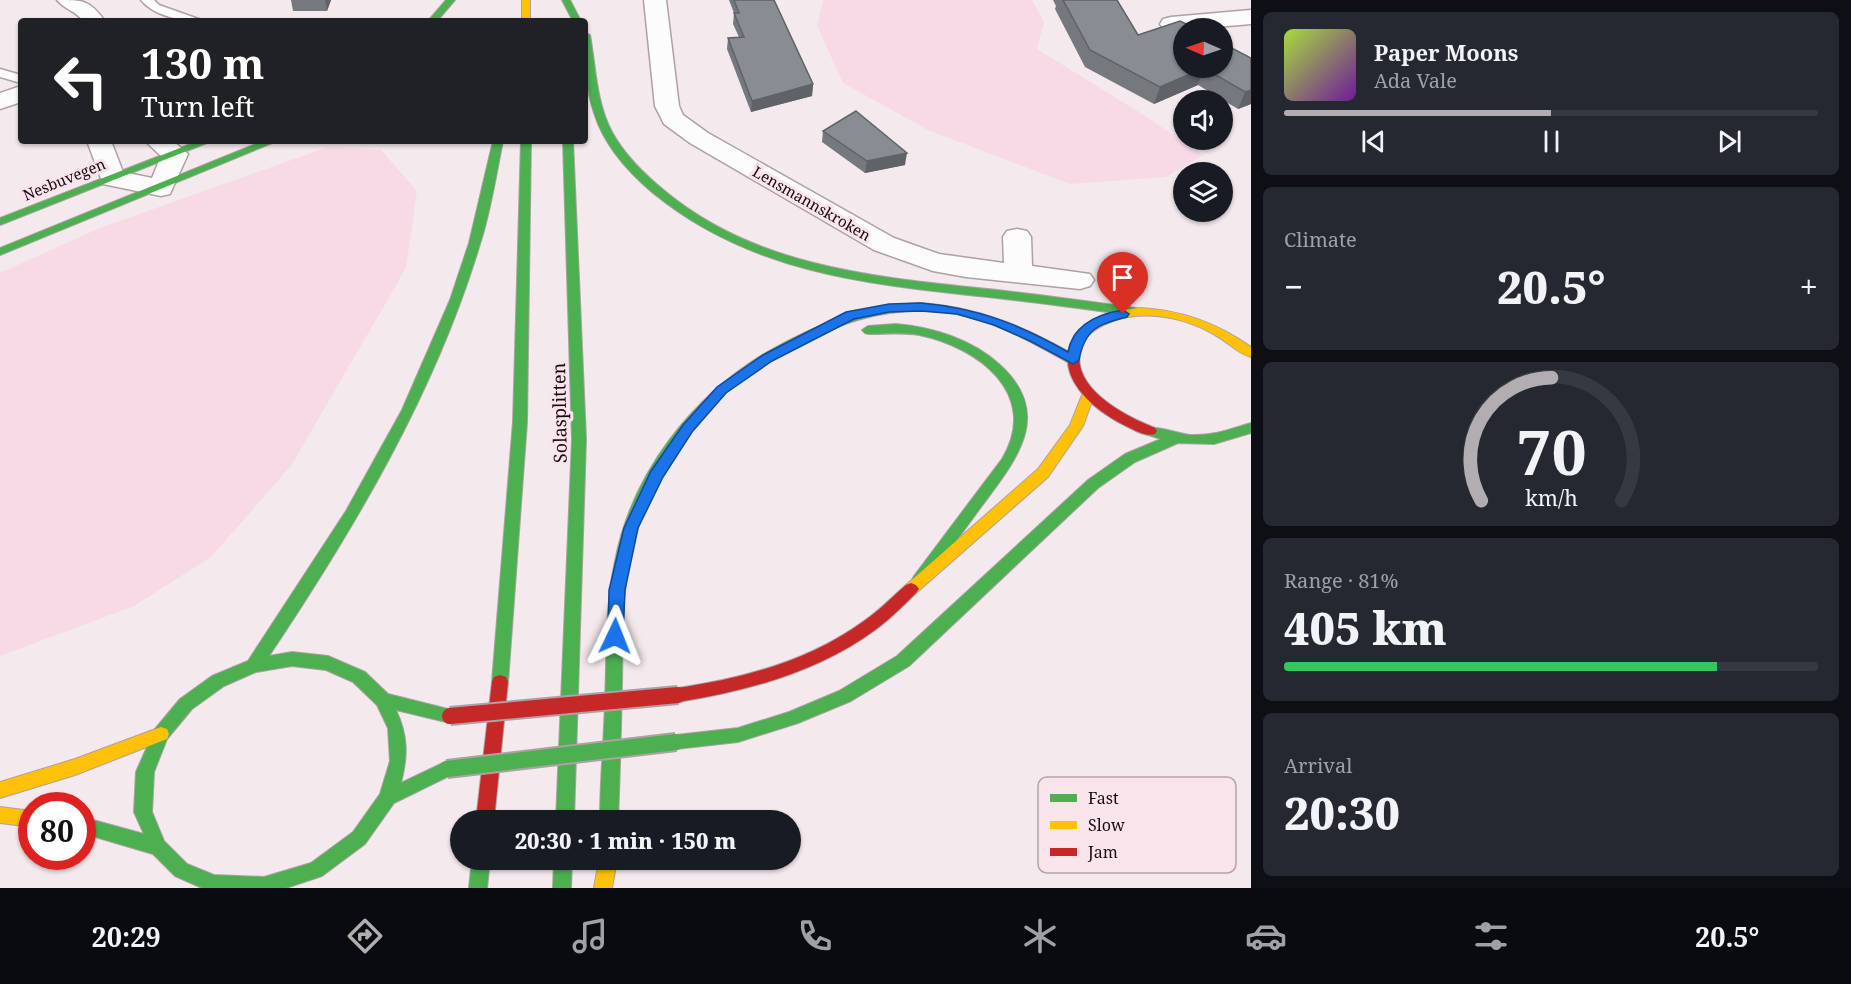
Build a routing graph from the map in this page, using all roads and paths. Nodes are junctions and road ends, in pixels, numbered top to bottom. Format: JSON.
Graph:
{"nodes":[{"id":1,"x":109,"y":0,"type":"edge"},
{"id":2,"x":147,"y":0,"type":"edge"},
{"id":3,"x":451,"y":0,"type":"edge"},
{"id":4,"x":565,"y":0,"type":"edge"},
{"id":5,"x":655,"y":0,"type":"edge"},
{"id":6,"x":82,"y":10,"type":"edge"},
{"id":7,"x":1251,"y":17,"type":"edge"},
{"id":8,"x":189,"y":18,"type":"edge"},
{"id":9,"x":435,"y":18,"type":"edge"},
{"id":10,"x":564,"y":18,"type":"edge"},
{"id":11,"x":576,"y":18,"type":"edge"},
{"id":12,"x":1171,"y":24,"type":"edge"},
{"id":13,"x":588,"y":62,"type":"edge"},
{"id":14,"x":0,"y":73,"type":"edge"},
{"id":15,"x":18,"y":78,"type":"edge"},
{"id":16,"x":18,"y":94,"type":"edge"},
{"id":17,"x":0,"y":102,"type":"edge"},
{"id":18,"x":100,"y":144,"type":"edge"},
{"id":19,"x":186,"y":144,"type":"edge"},
{"id":20,"x":265,"y":144,"type":"edge"},
{"id":21,"x":497,"y":144,"type":"edge"},
{"id":22,"x":526,"y":144,"type":"edge"},
{"id":23,"x":568,"y":144,"type":"edge"},
{"id":24,"x":166,"y":147,"type":"edge"},
{"id":25,"x":112,"y":178,"type":"junction"},
{"id":26,"x":161,"y":188,"type":"junction"},
{"id":27,"x":0,"y":222,"type":"edge"},
{"id":28,"x":1017,"y":237,"type":"dead end"},
{"id":29,"x":0,"y":252,"type":"edge"},
{"id":30,"x":1018,"y":274,"type":"junction"},
{"id":31,"x":1080,"y":280,"type":"dead end"},
{"id":32,"x":1136,"y":312,"type":"junction"},
{"id":33,"x":804,"y":338,"type":"junction"},
{"id":34,"x":1251,"y":353,"type":"edge"},
{"id":35,"x":1073,"y":360,"type":"junction"},
{"id":36,"x":1089,"y":393,"type":"junction"},
{"id":37,"x":1251,"y":428,"type":"edge"},
{"id":38,"x":1234,"y":436,"type":"junction"},
{"id":39,"x":1176,"y":438,"type":"junction"},
{"id":40,"x":1251,"y":441,"type":"edge"},
{"id":41,"x":919,"y":580,"type":"junction"},
{"id":42,"x":254,"y":666,"type":"junction"},
{"id":43,"x":383,"y":700,"type":"junction"},
{"id":44,"x":161,"y":734,"type":"junction"},
{"id":45,"x":0,"y":790,"type":"edge"},
{"id":46,"x":388,"y":797,"type":"junction"},
{"id":47,"x":486,"y":810,"type":"edge"},
{"id":48,"x":565,"y":810,"type":"edge"},
{"id":49,"x":609,"y":810,"type":"edge"},
{"id":50,"x":0,"y":815,"type":"edge"},
{"id":51,"x":18,"y":817,"type":"edge"},
{"id":52,"x":96,"y":829,"type":"edge"},
{"id":53,"x":158,"y":847,"type":"junction"},
{"id":54,"x":480,"y":870,"type":"edge"},
{"id":55,"x":563,"y":870,"type":"edge"},
{"id":56,"x":606,"y":870,"type":"edge"},
{"id":57,"x":215,"y":886,"type":"edge"},
{"id":58,"x":478,"y":888,"type":"edge"},
{"id":59,"x":562,"y":888,"type":"edge"},
{"id":60,"x":603,"y":888,"type":"edge"}],
"edges":[{"from":1,"to":6,"type":"street"},
{"from":2,"to":8,"type":"lane"},
{"from":3,"to":9,"type":"main road"},
{"from":4,"to":10,"type":"main road"},
{"from":4,"to":11,"type":"main road"},
{"from":5,"to":30,"type":"street","name":"Lensmannskroken"},
{"from":7,"to":12,"type":"street"},
{"from":13,"to":32,"type":"main road"},
{"from":14,"to":15,"type":"lane"},
{"from":16,"to":17,"type":"street"},
{"from":18,"to":25,"type":"street"},
{"from":19,"to":24,"type":"main road","name":"Nesbuvegen"},
{"from":20,"to":26,"type":"main road"},
{"from":21,"to":42,"type":"main road"},
{"from":22,"to":47,"type":"main road","name":"Solasplitten"},
{"from":23,"to":48,"type":"main road","name":"Solasplitten"},
{"from":24,"to":25,"type":"main road","name":"Nesbuvegen"},
{"from":24,"to":26,"type":"street"},
{"from":25,"to":26,"type":"street"},
{"from":25,"to":27,"type":"main road","name":"Nesbuvegen"},
{"from":26,"to":29,"type":"main road"},
{"from":28,"to":30,"type":"street"},
{"from":30,"to":31,"type":"street","name":"Lensmannskroken"},
{"from":32,"to":34,"type":"main road"},
{"from":32,"to":35,"type":"main road"},
{"from":33,"to":35,"type":"main road"},
{"from":33,"to":41,"type":"main road"},
{"from":33,"to":49,"type":"main road"},
{"from":35,"to":36,"type":"main road"},
{"from":36,"to":39,"type":"main road"},
{"from":36,"to":41,"type":"main road"},
{"from":37,"to":38,"type":"main road"},
{"from":38,"to":39,"type":"main road"},
{"from":38,"to":40,"type":"main road"},
{"from":39,"to":46,"type":"main road","bridge":true},
{"from":41,"to":43,"type":"main road","bridge":true},
{"from":42,"to":43,"type":"main road"},
{"from":42,"to":44,"type":"main road"},
{"from":43,"to":46,"type":"main road"},
{"from":44,"to":45,"type":"main road"},
{"from":44,"to":53,"type":"main road"},
{"from":46,"to":57,"type":"main road"},
{"from":50,"to":51,"type":"main road"},
{"from":52,"to":53,"type":"main road"},
{"from":53,"to":57,"type":"main road"},
{"from":54,"to":58,"type":"main road"},
{"from":55,"to":59,"type":"main road"},
{"from":56,"to":60,"type":"main road"}]}
